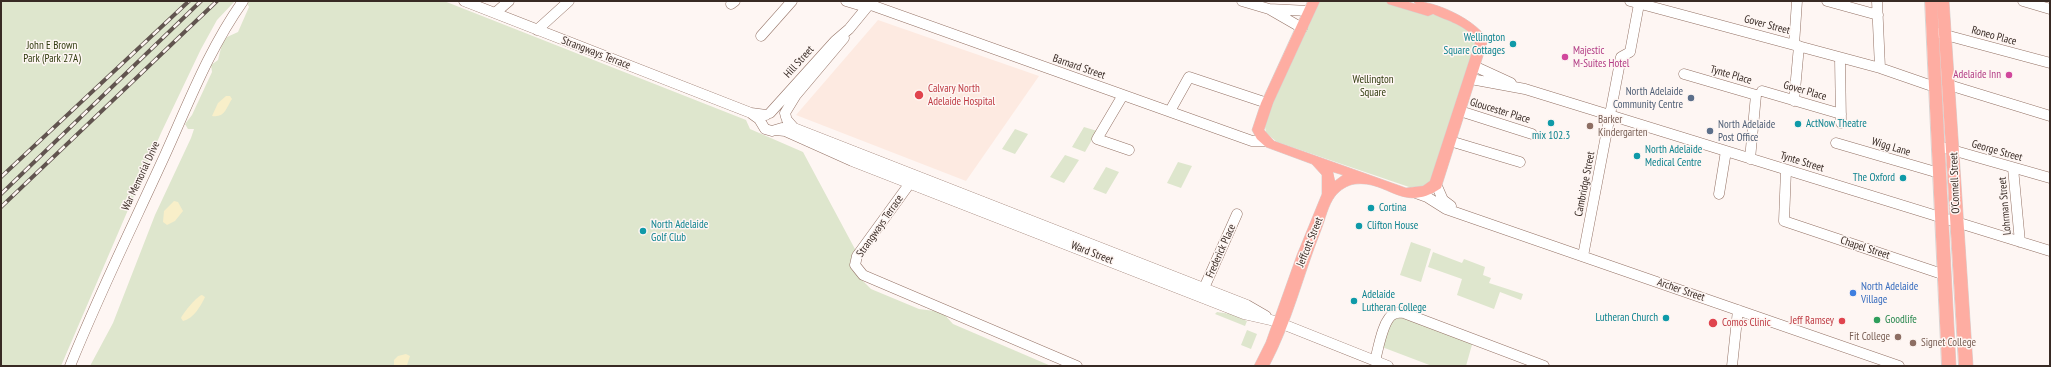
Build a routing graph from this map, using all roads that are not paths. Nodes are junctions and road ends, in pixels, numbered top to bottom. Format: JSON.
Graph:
{"nodes":[{"id":1,"x":243,"y":1,"type":"edge"},
{"id":2,"x":464,"y":1,"type":"edge"},
{"id":3,"x":509,"y":1,"type":"edge"},
{"id":4,"x":569,"y":1,"type":"edge"},
{"id":5,"x":792,"y":1,"type":"edge"},
{"id":6,"x":846,"y":1,"type":"edge"},
{"id":7,"x":860,"y":1,"type":"edge"},
{"id":8,"x":1242,"y":1,"type":"edge"},
{"id":9,"x":1392,"y":1,"type":"edge"},
{"id":10,"x":1419,"y":1,"type":"edge"},
{"id":11,"x":1630,"y":1,"type":"edge"},
{"id":12,"x":1797,"y":1,"type":"edge"},
{"id":13,"x":1827,"y":1,"type":"edge"},
{"id":14,"x":1877,"y":1,"type":"edge"},
{"id":15,"x":1931,"y":1,"type":"edge"},
{"id":16,"x":1943,"y":1,"type":"edge"},
{"id":17,"x":2023,"y":1,"type":"edge"},
{"id":18,"x":869,"y":4,"type":"edge"},
{"id":19,"x":1639,"y":4,"type":"junction"},
{"id":20,"x":1312,"y":6,"type":"edge"},
{"id":21,"x":1269,"y":9,"type":"junction"},
{"id":22,"x":2050,"y":9,"type":"edge"},
{"id":23,"x":495,"y":13,"type":"junction"},
{"id":24,"x":1878,"y":15,"type":"junction"},
{"id":25,"x":1450,"y":18,"type":"junction"},
{"id":26,"x":1302,"y":28,"type":"junction"},
{"id":27,"x":849,"y":29,"type":"junction"},
{"id":28,"x":537,"y":30,"type":"junction"},
{"id":29,"x":1933,"y":32,"type":"junction"},
{"id":30,"x":1946,"y":35,"type":"junction"},
{"id":31,"x":760,"y":36,"type":"dead end"},
{"id":32,"x":1796,"y":45,"type":"junction"},
{"id":33,"x":1840,"y":58,"type":"junction"},
{"id":34,"x":2050,"y":63,"type":"edge"},
{"id":35,"x":1474,"y":66,"type":"junction"},
{"id":36,"x":1880,"y":68,"type":"junction"},
{"id":37,"x":1684,"y":74,"type":"dead end"},
{"id":38,"x":1470,"y":79,"type":"junction"},
{"id":39,"x":1935,"y":84,"type":"junction"},
{"id":40,"x":1950,"y":88,"type":"junction"},
{"id":41,"x":1525,"y":89,"type":"junction"},
{"id":42,"x":1762,"y":91,"type":"dead end"},
{"id":43,"x":1123,"y":95,"type":"junction"},
{"id":44,"x":1794,"y":101,"type":"junction"},
{"id":45,"x":1267,"y":103,"type":"junction"},
{"id":46,"x":1170,"y":111,"type":"junction"},
{"id":47,"x":1460,"y":111,"type":"junction"},
{"id":48,"x":1610,"y":116,"type":"junction"},
{"id":49,"x":2050,"y":116,"type":"edge"},
{"id":50,"x":766,"y":117,"type":"junction"},
{"id":51,"x":786,"y":118,"type":"junction"},
{"id":52,"x":776,"y":130,"type":"junction"},
{"id":53,"x":1258,"y":130,"type":"junction"},
{"id":54,"x":1532,"y":134,"type":"dead end"},
{"id":55,"x":1238,"y":135,"type":"junction"},
{"id":56,"x":1266,"y":141,"type":"junction"},
{"id":57,"x":1450,"y":141,"type":"junction"},
{"id":58,"x":1836,"y":143,"type":"dead end"},
{"id":59,"x":1938,"y":146,"type":"junction"},
{"id":60,"x":1129,"y":150,"type":"dead end"},
{"id":61,"x":1954,"y":150,"type":"junction"},
{"id":62,"x":1726,"y":151,"type":"junction"},
{"id":63,"x":1750,"y":159,"type":"junction"},
{"id":64,"x":1316,"y":161,"type":"junction"},
{"id":65,"x":1520,"y":162,"type":"dead end"},
{"id":66,"x":2013,"y":168,"type":"junction"},
{"id":67,"x":1786,"y":170,"type":"junction"},
{"id":68,"x":1940,"y":174,"type":"junction"},
{"id":69,"x":1363,"y":178,"type":"junction"},
{"id":70,"x":2050,"y":178,"type":"edge"},
{"id":71,"x":912,"y":180,"type":"junction"},
{"id":72,"x":1436,"y":184,"type":"junction"},
{"id":73,"x":1416,"y":193,"type":"junction"},
{"id":74,"x":1329,"y":194,"type":"junction"},
{"id":75,"x":1719,"y":194,"type":"dead end"},
{"id":76,"x":1237,"y":214,"type":"dead end"},
{"id":77,"x":1463,"y":215,"type":"junction"},
{"id":78,"x":1949,"y":220,"type":"junction"},
{"id":79,"x":2020,"y":242,"type":"junction"},
{"id":80,"x":2050,"y":251,"type":"edge"},
{"id":81,"x":1583,"y":256,"type":"junction"},
{"id":82,"x":1945,"y":274,"type":"junction"},
{"id":83,"x":1204,"y":288,"type":"junction"},
{"id":84,"x":1738,"y":310,"type":"junction"},
{"id":85,"x":1277,"y":323,"type":"junction"},
{"id":86,"x":1375,"y":361,"type":"junction"},
{"id":87,"x":1262,"y":363,"type":"edge"},
{"id":88,"x":70,"y":366,"type":"edge"},
{"id":89,"x":1077,"y":366,"type":"edge"},
{"id":90,"x":1388,"y":366,"type":"edge"},
{"id":91,"x":1544,"y":366,"type":"edge"},
{"id":92,"x":1732,"y":366,"type":"edge"},
{"id":93,"x":1899,"y":366,"type":"edge"},
{"id":94,"x":1949,"y":366,"type":"edge"},
{"id":95,"x":1966,"y":366,"type":"edge"}],
"edges":[{"from":1,"to":88,"type":"street","name":"War Memorial Drive"},
{"from":2,"to":23,"type":"street","name":"Strangways Terrace"},
{"from":3,"to":23,"type":"street"},
{"from":4,"to":28,"type":"street"},
{"from":5,"to":31,"type":"street"},
{"from":6,"to":18,"type":"street","name":"Barnard Street"},
{"from":7,"to":18,"type":"street","name":"Barnard Street"},
{"from":8,"to":21,"type":"street"},
{"from":9,"to":25,"type":"main road"},
{"from":10,"to":25,"type":"main road"},
{"from":11,"to":19,"type":"street","name":"Gover Street"},
{"from":12,"to":32,"type":"street"},
{"from":13,"to":24,"type":"street"},
{"from":14,"to":24,"type":"street"},
{"from":15,"to":29,"type":"main road","name":"O'Connell Street"},
{"from":16,"to":30,"type":"main road","name":"O'Connell Street"},
{"from":17,"to":22,"type":"street"},
{"from":18,"to":27,"type":"street","name":"Hill Street"},
{"from":18,"to":43,"type":"street","name":"Barnard Street"},
{"from":19,"to":32,"type":"street","name":"Gover Street"},
{"from":19,"to":48,"type":"street","name":"Cambridge Street"},
{"from":20,"to":21,"type":"street"},
{"from":20,"to":26,"type":"main road"},
{"from":21,"to":26,"type":"street"},
{"from":23,"to":28,"type":"street","name":"Strangways Terrace"},
{"from":24,"to":36,"type":"street"},
{"from":25,"to":35,"type":"main road"},
{"from":26,"to":45,"type":"main road"},
{"from":27,"to":50,"type":"street","name":"Hill Street"},
{"from":27,"to":51,"type":"street","name":"Hill Street"},
{"from":28,"to":50,"type":"street","name":"Strangways Terrace"},
{"from":29,"to":30,"type":"street","name":"Roneo Place"},
{"from":29,"to":39,"type":"main road","name":"O'Connell Street"},
{"from":30,"to":34,"type":"street","name":"Roneo Place"},
{"from":30,"to":40,"type":"main road","name":"O'Connell Street"},
{"from":32,"to":33,"type":"street","name":"Gover Street"},
{"from":32,"to":44,"type":"street"},
{"from":33,"to":36,"type":"street","name":"Gover Street"},
{"from":33,"to":44,"type":"street","name":"Gover Place"},
{"from":35,"to":38,"type":"main road"},
{"from":35,"to":41,"type":"street","name":"Tynte Street"},
{"from":36,"to":39,"type":"street","name":"Gover Street"},
{"from":37,"to":63,"type":"street","name":"Tynte Place"},
{"from":38,"to":41,"type":"street","name":"Tynte Street"},
{"from":38,"to":47,"type":"main road"},
{"from":39,"to":40,"type":"main road"},
{"from":39,"to":59,"type":"main road","name":"O'Connell Street"},
{"from":40,"to":49,"type":"street"},
{"from":40,"to":61,"type":"main road","name":"O'Connell Street"},
{"from":41,"to":48,"type":"street","name":"Tynte Street"},
{"from":42,"to":44,"type":"street","name":"Gover Place"},
{"from":43,"to":46,"type":"street","name":"Barnard Street"},
{"from":43,"to":60,"type":"street"},
{"from":45,"to":46,"type":"street"},
{"from":45,"to":53,"type":"main road"},
{"from":46,"to":55,"type":"street","name":"Barnard Street"},
{"from":47,"to":54,"type":"street","name":"Gloucester Place"},
{"from":47,"to":57,"type":"main road"},
{"from":48,"to":62,"type":"street","name":"Tynte Street"},
{"from":48,"to":81,"type":"street","name":"Cambridge Street"},
{"from":50,"to":51,"type":"street"},
{"from":50,"to":52,"type":"street","name":"Strangways Terrace"},
{"from":51,"to":52,"type":"street"},
{"from":51,"to":71,"type":"street"},
{"from":52,"to":71,"type":"street","name":"Strangways Terrace"},
{"from":53,"to":55,"type":"street"},
{"from":53,"to":56,"type":"main road"},
{"from":55,"to":56,"type":"street","name":"Barnard Street"},
{"from":56,"to":64,"type":"main road"},
{"from":57,"to":65,"type":"street"},
{"from":57,"to":72,"type":"main road"},
{"from":58,"to":68,"type":"street","name":"Wigg Lane"},
{"from":59,"to":61,"type":"street","name":"George Street"},
{"from":59,"to":68,"type":"main road","name":"O'Connell Street"},
{"from":61,"to":66,"type":"street","name":"George Street"},
{"from":61,"to":78,"type":"main road","name":"O'Connell Street"},
{"from":62,"to":63,"type":"street","name":"Tynte Street"},
{"from":62,"to":75,"type":"street"},
{"from":63,"to":67,"type":"street","name":"Tynte Street"},
{"from":64,"to":69,"type":"main road"},
{"from":64,"to":74,"type":"main road","name":"Jeffcott Street"},
{"from":66,"to":70,"type":"street","name":"George Street"},
{"from":66,"to":79,"type":"street","name":"Lohrman Street"},
{"from":67,"to":78,"type":"street","name":"Tynte Street"},
{"from":67,"to":82,"type":"street","name":"Chapel Street"},
{"from":68,"to":78,"type":"main road","name":"O'Connell Street"},
{"from":69,"to":73,"type":"main road"},
{"from":69,"to":74,"type":"main road","name":"Jeffcott Street"},
{"from":71,"to":83,"type":"street","name":"Ward Street"},
{"from":71,"to":85,"type":"street","name":"Ward Street"},
{"from":71,"to":89,"type":"street","name":"Strangways Terrace"},
{"from":72,"to":73,"type":"main road"},
{"from":72,"to":77,"type":"street","name":"Archer Street"},
{"from":73,"to":77,"type":"street","name":"Archer Street"},
{"from":74,"to":85,"type":"main road","name":"Jeffcott Street"},
{"from":76,"to":83,"type":"street","name":"Frederick Place"},
{"from":77,"to":81,"type":"street","name":"Archer Street"},
{"from":78,"to":79,"type":"street","name":"Tynte Street"},
{"from":78,"to":82,"type":"main road","name":"O'Connell Street"},
{"from":78,"to":95,"type":"main road","name":"O'Connell Street"},
{"from":79,"to":80,"type":"street","name":"Tynte Street"},
{"from":81,"to":84,"type":"street","name":"Archer Street"},
{"from":82,"to":94,"type":"main road","name":"O'Connell Street"},
{"from":83,"to":85,"type":"street","name":"Ward Street"},
{"from":84,"to":92,"type":"street"},
{"from":84,"to":93,"type":"street","name":"Archer Street"},
{"from":85,"to":86,"type":"street","name":"Ward Street"},
{"from":85,"to":87,"type":"main road","name":"Jeffcott Street"},
{"from":86,"to":90,"type":"street","name":"Ward Street"},
{"from":86,"to":91,"type":"street"}]}
